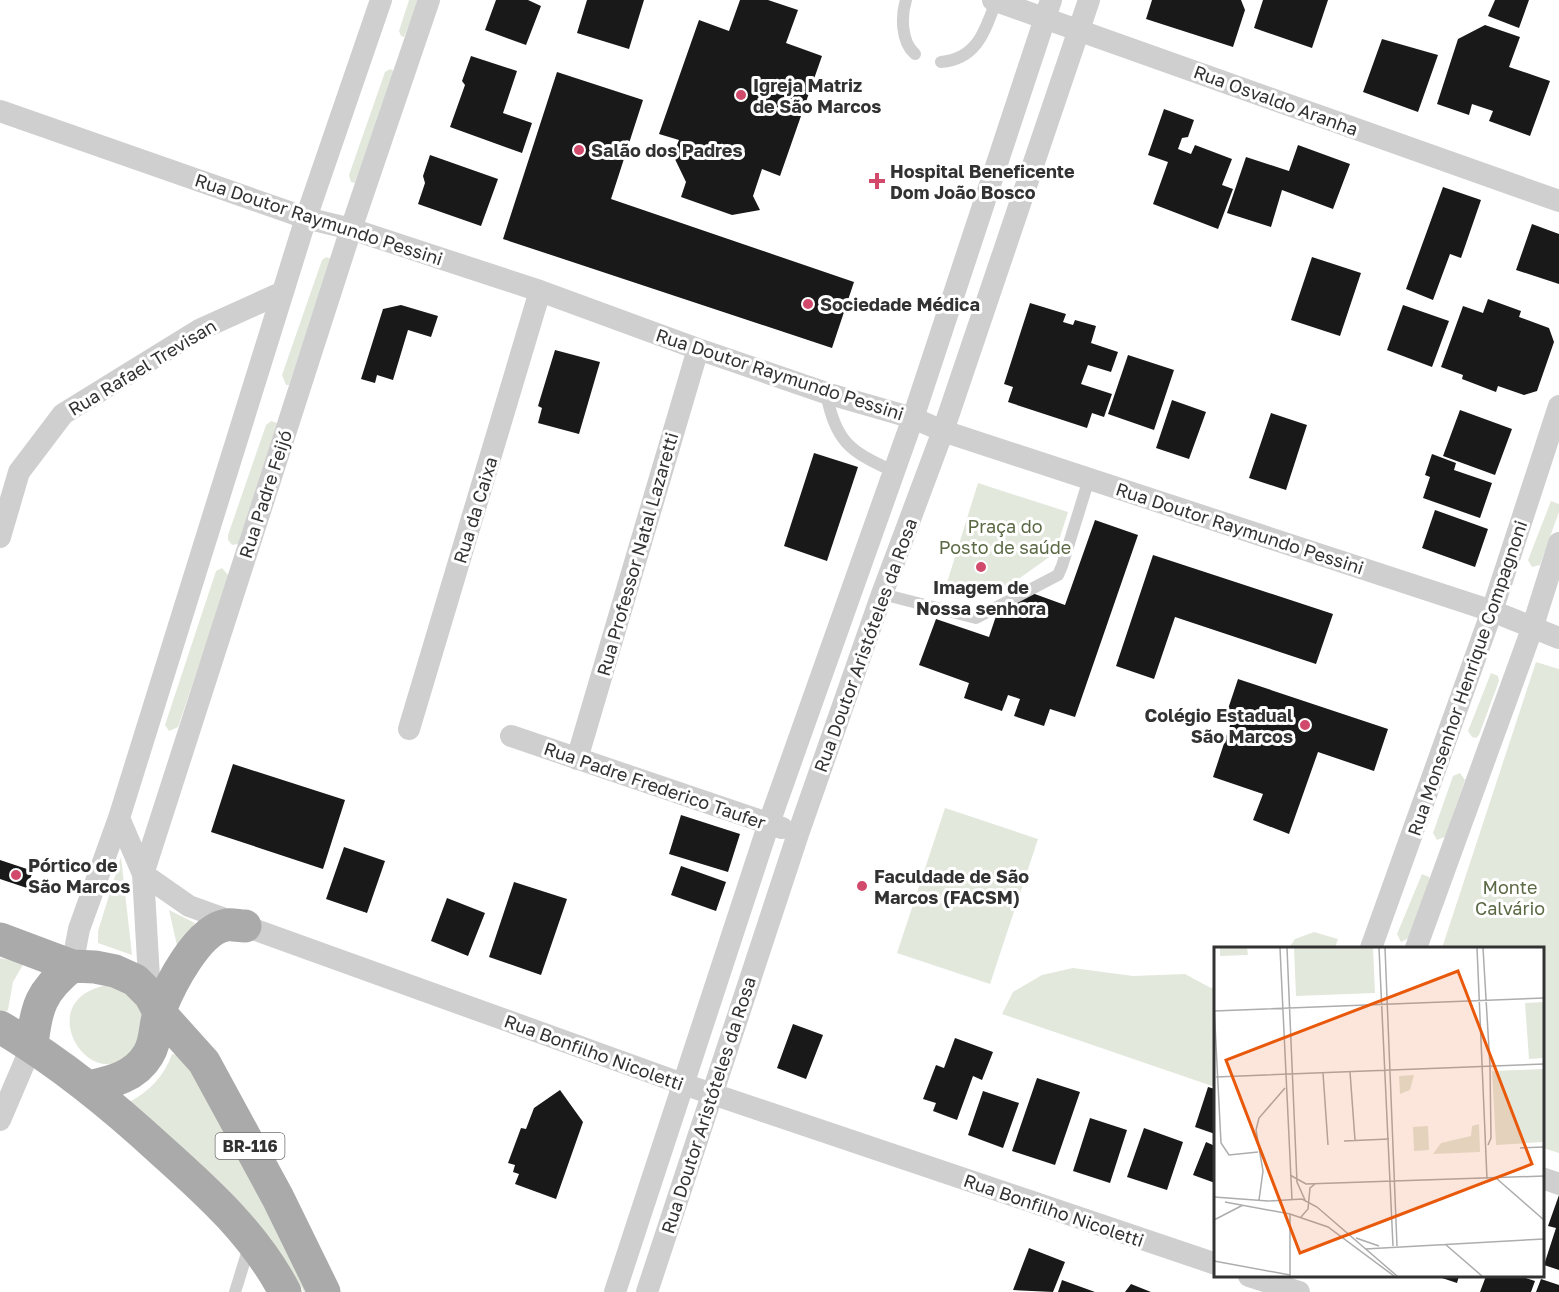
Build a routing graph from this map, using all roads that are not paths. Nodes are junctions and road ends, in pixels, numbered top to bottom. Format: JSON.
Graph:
{"nodes":[{"id":1,"x":381,"y":0,"type":"edge"},
{"id":2,"x":429,"y":0,"type":"edge"},
{"id":3,"x":906,"y":0,"type":"edge"},
{"id":4,"x":995,"y":0,"type":"edge"},
{"id":5,"x":1089,"y":0,"type":"edge"},
{"id":6,"x":1048,"y":9,"type":"edge"},
{"id":7,"x":1079,"y":30,"type":"junction"},
{"id":8,"x":915,"y":54,"type":"dead end"},
{"id":9,"x":941,"y":63,"type":"dead end"},
{"id":10,"x":0,"y":111,"type":"edge"},
{"id":11,"x":1559,"y":201,"type":"edge"},
{"id":12,"x":306,"y":218,"type":"junction"},
{"id":13,"x":351,"y":229,"type":"junction"},
{"id":14,"x":540,"y":291,"type":"junction"},
{"id":15,"x":283,"y":292,"type":"junction"},
{"id":16,"x":698,"y":349,"type":"junction"},
{"id":17,"x":826,"y":393,"type":"junction"},
{"id":18,"x":1559,"y":406,"type":"edge"},
{"id":19,"x":913,"y":418,"type":"junction"},
{"id":20,"x":943,"y":431,"type":"junction"},
{"id":21,"x":893,"y":471,"type":"junction"},
{"id":22,"x":1089,"y":479,"type":"junction"},
{"id":23,"x":0,"y":537,"type":"edge"},
{"id":24,"x":1559,"y":543,"type":"edge"},
{"id":25,"x":882,"y":594,"type":"junction"},
{"id":26,"x":1492,"y":611,"type":"junction"},
{"id":27,"x":1532,"y":628,"type":"junction"},
{"id":28,"x":1559,"y":638,"type":"edge"},
{"id":29,"x":409,"y":729,"type":"dead end"},
{"id":30,"x":511,"y":736,"type":"dead end"},
{"id":31,"x":577,"y":759,"type":"junction"},
{"id":32,"x":119,"y":818,"type":"junction"},
{"id":33,"x":769,"y":823,"type":"junction"},
{"id":34,"x":798,"y":834,"type":"junction"},
{"id":35,"x":143,"y":874,"type":"junction"},
{"id":36,"x":245,"y":926,"type":"junction"},
{"id":37,"x":0,"y":939,"type":"edge"},
{"id":38,"x":1371,"y":947,"type":"edge"},
{"id":39,"x":1416,"y":947,"type":"edge"},
{"id":40,"x":72,"y":966,"type":"junction"},
{"id":41,"x":154,"y":1003,"type":"junction"},
{"id":42,"x":0,"y":1027,"type":"edge"},
{"id":43,"x":32,"y":1046,"type":"junction"},
{"id":44,"x":682,"y":1084,"type":"junction"},
{"id":45,"x":89,"y":1087,"type":"junction"},
{"id":46,"x":711,"y":1094,"type":"junction"},
{"id":47,"x":0,"y":1120,"type":"edge"},
{"id":48,"x":1544,"y":1179,"type":"edge"},
{"id":49,"x":1559,"y":1184,"type":"edge"},
{"id":50,"x":251,"y":1240,"type":"junction"},
{"id":51,"x":1214,"y":1264,"type":"edge"},
{"id":52,"x":1258,"y":1277,"type":"edge"},
{"id":53,"x":235,"y":1292,"type":"edge"},
{"id":54,"x":285,"y":1292,"type":"edge"},
{"id":55,"x":324,"y":1292,"type":"edge"},
{"id":56,"x":615,"y":1292,"type":"edge"},
{"id":57,"x":647,"y":1292,"type":"edge"},
{"id":58,"x":1299,"y":1292,"type":"edge"}],
"edges":[{"from":1,"to":12,"type":"street"},
{"from":2,"to":13,"type":"street","name":"Rua Padre Feijó"},
{"from":3,"to":8,"type":"lane"},
{"from":4,"to":6,"type":"street","name":"Rua Osvaldo Aranha"},
{"from":4,"to":9,"type":"lane"},
{"from":5,"to":7,"type":"street","name":"Rua Doutor Aristóteles da Rosa"},
{"from":6,"to":7,"type":"street","name":"Rua Osvaldo Aranha"},
{"from":6,"to":19,"type":"street","name":"Rua Doutor Aristóteles da Rosa"},
{"from":7,"to":11,"type":"street","name":"Rua Osvaldo Aranha"},
{"from":7,"to":20,"type":"street","name":"Rua Doutor Aristóteles da Rosa"},
{"from":10,"to":12,"type":"street","name":"Rua Doutor Raymundo Pessini"},
{"from":12,"to":13,"type":"street","name":"Rua Doutor Raymundo Pessini"},
{"from":12,"to":15,"type":"street"},
{"from":13,"to":14,"type":"street","name":"Rua Doutor Raymundo Pessini"},
{"from":13,"to":35,"type":"street","name":"Rua Padre Feijó"},
{"from":14,"to":16,"type":"street","name":"Rua Doutor Raymundo Pessini"},
{"from":14,"to":29,"type":"street","name":"Rua da Caixa"},
{"from":15,"to":23,"type":"street","name":"Rua Rafael Trevisan"},
{"from":15,"to":32,"type":"street"},
{"from":16,"to":17,"type":"street","name":"Rua Doutor Raymundo Pessini"},
{"from":16,"to":31,"type":"street","name":"Rua Professor Natal Lazaretti"},
{"from":17,"to":19,"type":"street","name":"Rua Doutor Raymundo Pessini"},
{"from":17,"to":21,"type":"lane"},
{"from":18,"to":26,"type":"street","name":"Rua Monsenhor Henrique Compagnoni"},
{"from":19,"to":20,"type":"street","name":"Rua Doutor Raymundo Pessini"},
{"from":19,"to":21,"type":"street","name":"Rua Doutor Aristóteles da Rosa"},
{"from":20,"to":22,"type":"street","name":"Rua Doutor Raymundo Pessini"},
{"from":20,"to":25,"type":"street","name":"Rua Doutor Aristóteles da Rosa"},
{"from":21,"to":33,"type":"street","name":"Rua Doutor Aristóteles da Rosa"},
{"from":22,"to":25,"type":"lane"},
{"from":22,"to":26,"type":"street","name":"Rua Doutor Raymundo Pessini"},
{"from":24,"to":27,"type":"street"},
{"from":25,"to":34,"type":"street","name":"Rua Doutor Aristóteles da Rosa"},
{"from":26,"to":27,"type":"street","name":"Rua Doutor Raymundo Pessini"},
{"from":26,"to":38,"type":"street","name":"Rua Monsenhor Henrique Compagnoni"},
{"from":27,"to":28,"type":"street","name":"Rua Doutor Raymundo Pessini"},
{"from":27,"to":39,"type":"street"},
{"from":30,"to":31,"type":"street","name":"Rua Padre Frederico Taufer"},
{"from":31,"to":33,"type":"street","name":"Rua Padre Frederico Taufer"},
{"from":32,"to":35,"type":"street"},
{"from":32,"to":40,"type":"street"},
{"from":33,"to":34,"type":"street","name":"Rua Padre Frederico Taufer"},
{"from":33,"to":44,"type":"street","name":"Rua Doutor Aristóteles da Rosa"},
{"from":34,"to":46,"type":"street","name":"Rua Doutor Aristóteles da Rosa"},
{"from":35,"to":36,"type":"street","name":"Rua Bonfilho Nicoletti"},
{"from":35,"to":41,"type":"street","name":"Rua Padre Feijó"},
{"from":36,"to":41,"type":"main road"},
{"from":36,"to":44,"type":"street","name":"Rua Bonfilho Nicoletti"},
{"from":37,"to":40,"type":"main road","number":"BR-116"},
{"from":40,"to":41,"type":"main road","number":"BR-116"},
{"from":40,"to":43,"type":"main road"},
{"from":41,"to":45,"type":"main road"},
{"from":41,"to":55,"type":"main road","number":"BR-116"},
{"from":42,"to":43,"type":"main road"},
{"from":43,"to":45,"type":"main road"},
{"from":43,"to":47,"type":"street"},
{"from":44,"to":46,"type":"street","name":"Rua Bonfilho Nicoletti"},
{"from":44,"to":56,"type":"street","name":"Rua Doutor Aristóteles da Rosa"},
{"from":45,"to":50,"type":"main road"},
{"from":46,"to":51,"type":"street","name":"Rua Bonfilho Nicoletti"},
{"from":46,"to":57,"type":"street","name":"Rua Doutor Aristóteles da Rosa"},
{"from":48,"to":49,"type":"street"},
{"from":50,"to":53,"type":"lane"},
{"from":50,"to":54,"type":"main road"},
{"from":52,"to":58,"type":"street"}]}
